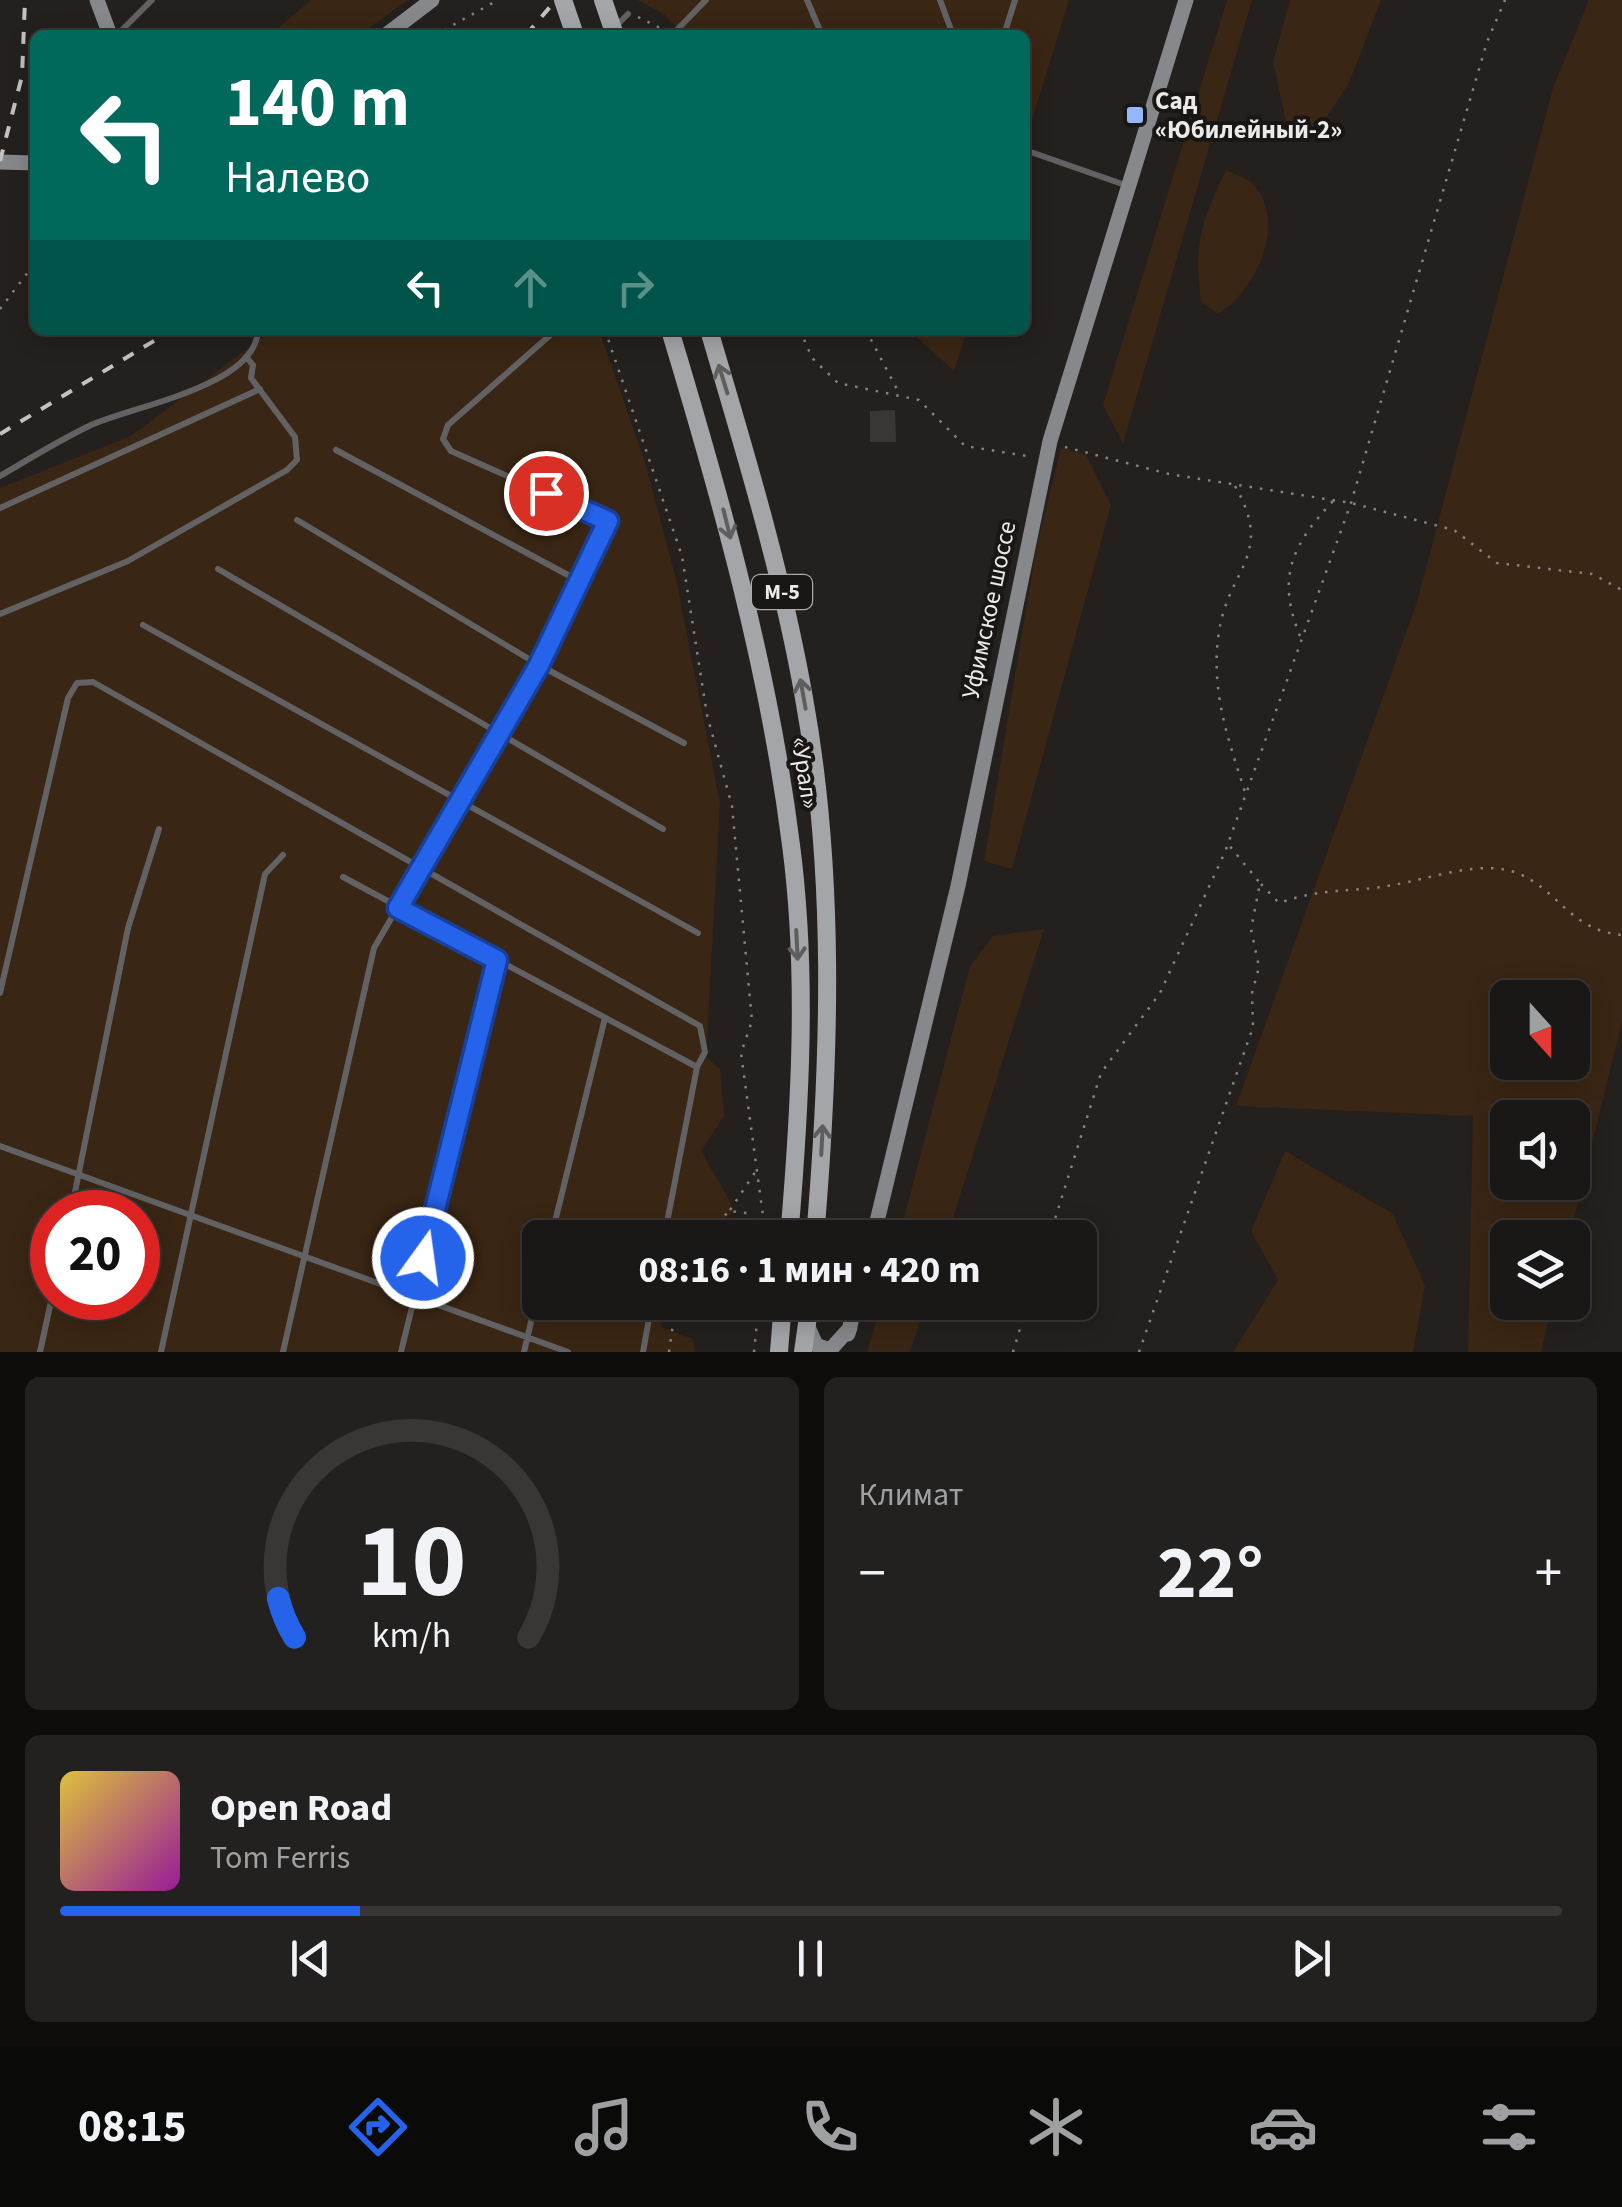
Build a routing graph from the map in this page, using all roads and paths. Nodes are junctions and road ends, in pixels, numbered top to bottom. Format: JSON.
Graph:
{"nodes":[{"id":1,"x":97,"y":0,"type":"edge"},
{"id":2,"x":152,"y":0,"type":"edge"},
{"id":3,"x":432,"y":0,"type":"edge"},
{"id":4,"x":498,"y":0,"type":"edge"},
{"id":5,"x":563,"y":0,"type":"edge"},
{"id":6,"x":603,"y":0,"type":"edge"},
{"id":7,"x":706,"y":0,"type":"edge"},
{"id":8,"x":807,"y":0,"type":"edge"},
{"id":9,"x":940,"y":0,"type":"edge"},
{"id":10,"x":1015,"y":0,"type":"edge"},
{"id":11,"x":1186,"y":0,"type":"edge"},
{"id":12,"x":1505,"y":0,"type":"edge"},
{"id":13,"x":628,"y":14,"type":"joint"},
{"id":14,"x":112,"y":30,"type":"edge"},
{"id":15,"x":119,"y":30,"type":"edge"},
{"id":16,"x":393,"y":30,"type":"edge"},
{"id":17,"x":444,"y":30,"type":"edge"},
{"id":18,"x":574,"y":30,"type":"edge"},
{"id":19,"x":612,"y":30,"type":"edge"},
{"id":20,"x":613,"y":30,"type":"edge"},
{"id":21,"x":664,"y":30,"type":"edge"},
{"id":22,"x":676,"y":30,"type":"edge"},
{"id":23,"x":820,"y":30,"type":"edge"},
{"id":24,"x":952,"y":30,"type":"edge"},
{"id":25,"x":1006,"y":30,"type":"edge"},
{"id":26,"x":1030,"y":152,"type":"edge"},
{"id":27,"x":0,"y":162,"type":"edge"},
{"id":28,"x":30,"y":163,"type":"edge"},
{"id":29,"x":1128,"y":186,"type":"junction"},
{"id":30,"x":30,"y":270,"type":"edge"},
{"id":31,"x":0,"y":309,"type":"edge"},
{"id":32,"x":256,"y":335,"type":"edge"},
{"id":33,"x":550,"y":335,"type":"edge"},
{"id":34,"x":607,"y":335,"type":"edge"},
{"id":35,"x":672,"y":335,"type":"edge"},
{"id":36,"x":710,"y":335,"type":"edge"},
{"id":37,"x":802,"y":335,"type":"edge"},
{"id":38,"x":869,"y":335,"type":"edge"},
{"id":39,"x":246,"y":358,"type":"junction"},
{"id":40,"x":260,"y":389,"type":"junction"},
{"id":41,"x":901,"y":396,"type":"junction"},
{"id":42,"x":336,"y":450,"type":"dead end"},
{"id":43,"x":1048,"y":450,"type":"junction"},
{"id":44,"x":0,"y":476,"type":"edge"},
{"id":45,"x":1234,"y":484,"type":"junction"},
{"id":46,"x":1334,"y":500,"type":"junction"},
{"id":47,"x":1351,"y":503,"type":"junction"},
{"id":48,"x":0,"y":508,"type":"edge"},
{"id":49,"x":298,"y":520,"type":"dead end"},
{"id":50,"x":218,"y":569,"type":"dead end"},
{"id":51,"x":579,"y":581,"type":"junction"},
{"id":52,"x":1622,"y":590,"type":"edge"},
{"id":53,"x":0,"y":614,"type":"edge"},
{"id":54,"x":142,"y":624,"type":"dead end"},
{"id":55,"x":1302,"y":640,"type":"junction"},
{"id":56,"x":539,"y":665,"type":"junction"},
{"id":57,"x":502,"y":732,"type":"junction"},
{"id":58,"x":684,"y":744,"type":"dead end"},
{"id":59,"x":1246,"y":794,"type":"junction"},
{"id":60,"x":461,"y":801,"type":"junction"},
{"id":61,"x":159,"y":829,"type":"dead end"},
{"id":62,"x":663,"y":829,"type":"dead end"},
{"id":63,"x":1228,"y":844,"type":"junction"},
{"id":64,"x":283,"y":855,"type":"dead end"},
{"id":65,"x":422,"y":867,"type":"junction"},
{"id":66,"x":343,"y":877,"type":"dead end"},
{"id":67,"x":1260,"y":883,"type":"junction"},
{"id":68,"x":398,"y":908,"type":"junction"},
{"id":69,"x":698,"y":932,"type":"dead end"},
{"id":70,"x":1622,"y":935,"type":"edge"},
{"id":71,"x":497,"y":960,"type":"junction"},
{"id":72,"x":0,"y":993,"type":"edge"},
{"id":73,"x":604,"y":1018,"type":"junction"},
{"id":74,"x":696,"y":1067,"type":"junction"},
{"id":75,"x":0,"y":1146,"type":"edge"},
{"id":76,"x":757,"y":1170,"type":"junction"},
{"id":77,"x":79,"y":1175,"type":"junction"},
{"id":78,"x":76,"y":1190,"type":"edge"},
{"id":79,"x":729,"y":1212,"type":"junction"},
{"id":80,"x":191,"y":1216,"type":"junction"},
{"id":81,"x":555,"y":1220,"type":"edge"},
{"id":82,"x":667,"y":1220,"type":"edge"},
{"id":83,"x":721,"y":1220,"type":"edge"},
{"id":84,"x":753,"y":1220,"type":"edge"},
{"id":85,"x":764,"y":1220,"type":"edge"},
{"id":86,"x":790,"y":1220,"type":"edge"},
{"id":87,"x":816,"y":1220,"type":"edge"},
{"id":88,"x":877,"y":1220,"type":"edge"},
{"id":89,"x":1055,"y":1220,"type":"edge"},
{"id":90,"x":306,"y":1256,"type":"junction"},
{"id":91,"x":414,"y":1296,"type":"junction"},
{"id":92,"x":47,"y":1320,"type":"edge"},
{"id":93,"x":531,"y":1320,"type":"edge"},
{"id":94,"x":649,"y":1320,"type":"edge"},
{"id":95,"x":673,"y":1320,"type":"edge"},
{"id":96,"x":757,"y":1320,"type":"edge"},
{"id":97,"x":782,"y":1320,"type":"edge"},
{"id":98,"x":809,"y":1320,"type":"edge"},
{"id":99,"x":852,"y":1320,"type":"edge"},
{"id":100,"x":1022,"y":1320,"type":"edge"},
{"id":101,"x":808,"y":1327,"type":"junction"},
{"id":102,"x":850,"y":1328,"type":"junction"},
{"id":103,"x":527,"y":1337,"type":"junction"},
{"id":104,"x":40,"y":1352,"type":"edge"},
{"id":105,"x":161,"y":1352,"type":"edge"},
{"id":106,"x":283,"y":1352,"type":"edge"},
{"id":107,"x":401,"y":1352,"type":"edge"},
{"id":108,"x":524,"y":1352,"type":"edge"},
{"id":109,"x":568,"y":1352,"type":"edge"},
{"id":110,"x":643,"y":1352,"type":"edge"},
{"id":111,"x":669,"y":1352,"type":"edge"},
{"id":112,"x":754,"y":1352,"type":"edge"},
{"id":113,"x":779,"y":1352,"type":"edge"},
{"id":114,"x":803,"y":1352,"type":"edge"},
{"id":115,"x":843,"y":1352,"type":"edge"},
{"id":116,"x":1012,"y":1352,"type":"edge"},
{"id":117,"x":1138,"y":1352,"type":"edge"}],
"edges":[{"from":1,"to":14,"type":"main road"},
{"from":2,"to":15,"type":"lane"},
{"from":3,"to":16,"type":"main road"},
{"from":4,"to":17,"type":"path"},
{"from":5,"to":18,"type":"main road","bridge":true},
{"from":6,"to":20,"type":"main road","bridge":true},
{"from":7,"to":22,"type":"lane"},
{"from":8,"to":23,"type":"lane"},
{"from":9,"to":24,"type":"lane"},
{"from":10,"to":25,"type":"lane"},
{"from":11,"to":29,"type":"main road","name":"Уфимское шоссе"},
{"from":12,"to":47,"type":"path"},
{"from":13,"to":19,"type":"lane"},
{"from":13,"to":21,"type":"path"},
{"from":26,"to":29,"type":"lane"},
{"from":27,"to":28,"type":"main road"},
{"from":29,"to":43,"type":"main road","name":"Уфимское шоссе"},
{"from":30,"to":31,"type":"path"},
{"from":32,"to":39,"type":"lane"},
{"from":33,"to":51,"type":"lane"},
{"from":34,"to":76,"type":"path"},
{"from":35,"to":86,"type":"main road","name":"«Урал»","number":"М-5","one_way":true},
{"from":87,"to":36,"type":"main road","name":"«Урал»","number":"М-5","one_way":true},
{"from":37,"to":41,"type":"path"},
{"from":38,"to":41,"type":"path"},
{"from":39,"to":40,"type":"lane"},
{"from":39,"to":44,"type":"lane"},
{"from":40,"to":48,"type":"lane"},
{"from":40,"to":53,"type":"lane"},
{"from":41,"to":43,"type":"path"},
{"from":42,"to":51,"type":"lane"},
{"from":43,"to":45,"type":"path"},
{"from":43,"to":88,"type":"main road","name":"Уфимское шоссе"},
{"from":45,"to":46,"type":"path"},
{"from":45,"to":59,"type":"path"},
{"from":46,"to":47,"type":"path"},
{"from":46,"to":55,"type":"path"},
{"from":47,"to":52,"type":"path"},
{"from":47,"to":55,"type":"path"},
{"from":49,"to":56,"type":"lane"},
{"from":50,"to":57,"type":"lane"},
{"from":51,"to":56,"type":"lane"},
{"from":54,"to":60,"type":"lane"},
{"from":55,"to":59,"type":"path"},
{"from":56,"to":57,"type":"lane"},
{"from":56,"to":58,"type":"lane"},
{"from":57,"to":60,"type":"lane"},
{"from":57,"to":62,"type":"lane"},
{"from":59,"to":63,"type":"path"},
{"from":60,"to":65,"type":"lane"},
{"from":60,"to":69,"type":"lane"},
{"from":61,"to":77,"type":"lane"},
{"from":63,"to":67,"type":"path"},
{"from":63,"to":89,"type":"path"},
{"from":64,"to":80,"type":"lane"},
{"from":65,"to":68,"type":"lane"},
{"from":65,"to":72,"type":"lane"},
{"from":65,"to":74,"type":"lane"},
{"from":66,"to":68,"type":"lane"},
{"from":67,"to":70,"type":"path"},
{"from":67,"to":117,"type":"path"},
{"from":68,"to":71,"type":"lane"},
{"from":68,"to":90,"type":"lane"},
{"from":71,"to":73,"type":"lane"},
{"from":71,"to":91,"type":"lane"},
{"from":73,"to":74,"type":"lane"},
{"from":73,"to":81,"type":"lane"},
{"from":74,"to":82,"type":"lane"},
{"from":75,"to":77,"type":"lane"},
{"from":76,"to":79,"type":"path"},
{"from":76,"to":85,"type":"path"},
{"from":77,"to":78,"type":"lane"},
{"from":77,"to":80,"type":"lane"},
{"from":79,"to":83,"type":"path"},
{"from":79,"to":84,"type":"path"},
{"from":80,"to":90,"type":"lane"},
{"from":80,"to":105,"type":"lane"},
{"from":90,"to":91,"type":"lane"},
{"from":90,"to":106,"type":"lane"},
{"from":91,"to":103,"type":"lane"},
{"from":91,"to":107,"type":"lane"},
{"from":92,"to":104,"type":"lane"},
{"from":93,"to":103,"type":"lane"},
{"from":94,"to":110,"type":"lane"},
{"from":95,"to":111,"type":"path"},
{"from":96,"to":112,"type":"path"},
{"from":97,"to":113,"type":"main road"},
{"from":98,"to":101,"type":"main road"},
{"from":99,"to":102,"type":"main road"},
{"from":100,"to":116,"type":"path"},
{"from":101,"to":102,"type":"main road"},
{"from":101,"to":114,"type":"main road"},
{"from":102,"to":115,"type":"main road"},
{"from":103,"to":108,"type":"lane"},
{"from":103,"to":109,"type":"lane"}]}
